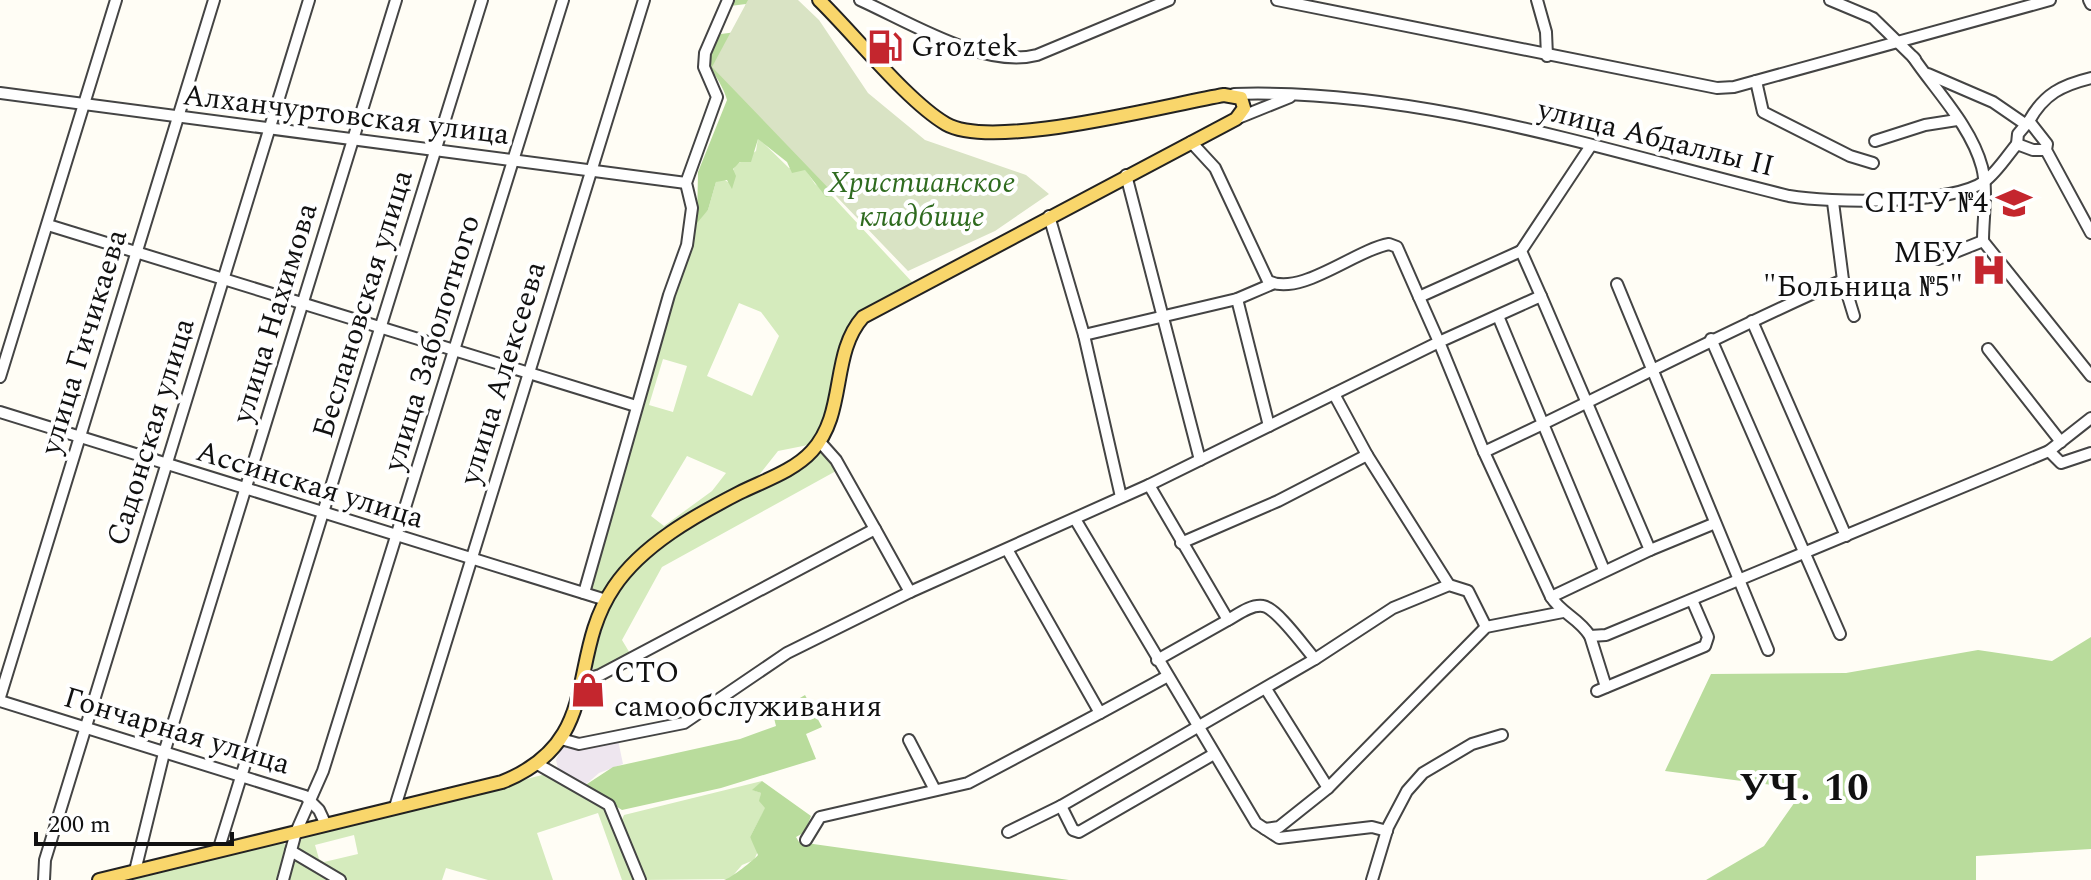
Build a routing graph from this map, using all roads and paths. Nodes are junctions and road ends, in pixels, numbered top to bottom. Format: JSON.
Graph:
{"nodes":[{"id":1,"x":116,"y":0,"type":"edge"},
{"id":2,"x":214,"y":0,"type":"edge"},
{"id":3,"x":309,"y":0,"type":"edge"},
{"id":4,"x":396,"y":0,"type":"edge"},
{"id":5,"x":482,"y":0,"type":"edge"},
{"id":6,"x":563,"y":0,"type":"edge"},
{"id":7,"x":644,"y":0,"type":"edge"},
{"id":8,"x":728,"y":0,"type":"edge"},
{"id":9,"x":860,"y":0,"type":"edge"},
{"id":10,"x":1169,"y":0,"type":"edge"},
{"id":11,"x":1277,"y":0,"type":"edge"},
{"id":12,"x":1537,"y":0,"type":"edge"},
{"id":13,"x":1830,"y":0,"type":"edge"},
{"id":14,"x":2050,"y":0,"type":"edge"},
{"id":15,"x":823,"y":1,"type":"edge"},
{"id":16,"x":1900,"y":43,"type":"junction"},
{"id":17,"x":1547,"y":56,"type":"junction"},
{"id":18,"x":1913,"y":57,"type":"junction"},
{"id":19,"x":2091,"y":78,"type":"edge"},
{"id":20,"x":1756,"y":81,"type":"junction"},
{"id":21,"x":0,"y":93,"type":"edge"},
{"id":22,"x":1234,"y":94,"type":"junction"},
{"id":23,"x":1304,"y":95,"type":"junction"},
{"id":24,"x":86,"y":105,"type":"junction"},
{"id":25,"x":177,"y":119,"type":"junction"},
{"id":26,"x":1236,"y":119,"type":"junction"},
{"id":27,"x":1957,"y":120,"type":"junction"},
{"id":28,"x":2027,"y":122,"type":"junction"},
{"id":29,"x":267,"y":129,"type":"junction"},
{"id":30,"x":354,"y":138,"type":"junction"},
{"id":31,"x":1875,"y":141,"type":"dead end"},
{"id":32,"x":1191,"y":142,"type":"junction"},
{"id":33,"x":2017,"y":144,"type":"junction"},
{"id":34,"x":1590,"y":147,"type":"junction"},
{"id":35,"x":2046,"y":150,"type":"junction"},
{"id":36,"x":436,"y":151,"type":"junction"},
{"id":37,"x":513,"y":159,"type":"junction"},
{"id":38,"x":1873,"y":163,"type":"dead end"},
{"id":39,"x":591,"y":171,"type":"junction"},
{"id":40,"x":1126,"y":175,"type":"junction"},
{"id":41,"x":1984,"y":182,"type":"junction"},
{"id":42,"x":686,"y":183,"type":"junction"},
{"id":43,"x":1833,"y":202,"type":"junction"},
{"id":44,"x":1049,"y":216,"type":"junction"},
{"id":45,"x":48,"y":225,"type":"junction"},
{"id":46,"x":2091,"y":233,"type":"edge"},
{"id":47,"x":1983,"y":241,"type":"junction"},
{"id":48,"x":1521,"y":251,"type":"junction"},
{"id":49,"x":136,"y":253,"type":"junction"},
{"id":50,"x":1938,"y":259,"type":"dead end"},
{"id":51,"x":223,"y":279,"type":"junction"},
{"id":52,"x":1843,"y":280,"type":"junction"},
{"id":53,"x":1272,"y":284,"type":"junction"},
{"id":54,"x":1617,"y":284,"type":"dead end"},
{"id":55,"x":1541,"y":296,"type":"junction"},
{"id":56,"x":1419,"y":297,"type":"junction"},
{"id":57,"x":1237,"y":299,"type":"junction"},
{"id":58,"x":303,"y":303,"type":"junction"},
{"id":59,"x":1163,"y":315,"type":"junction"},
{"id":60,"x":1498,"y":316,"type":"junction"},
{"id":61,"x":1854,"y":316,"type":"dead end"},
{"id":62,"x":1752,"y":321,"type":"junction"},
{"id":63,"x":380,"y":329,"type":"junction"},
{"id":64,"x":1084,"y":335,"type":"junction"},
{"id":65,"x":1711,"y":339,"type":"junction"},
{"id":66,"x":1439,"y":342,"type":"junction"},
{"id":67,"x":1988,"y":349,"type":"dead end"},
{"id":68,"x":454,"y":352,"type":"junction"},
{"id":69,"x":1650,"y":368,"type":"junction"},
{"id":70,"x":527,"y":375,"type":"junction"},
{"id":71,"x":2091,"y":376,"type":"edge"},
{"id":72,"x":0,"y":377,"type":"edge"},
{"id":73,"x":1334,"y":394,"type":"junction"},
{"id":74,"x":1588,"y":403,"type":"junction"},
{"id":75,"x":636,"y":406,"type":"junction"},
{"id":76,"x":0,"y":412,"type":"edge"},
{"id":77,"x":2091,"y":418,"type":"edge"},
{"id":78,"x":1543,"y":424,"type":"junction"},
{"id":79,"x":1269,"y":426,"type":"junction"},
{"id":80,"x":81,"y":437,"type":"junction"},
{"id":81,"x":820,"y":442,"type":"junction"},
{"id":82,"x":2061,"y":442,"type":"junction"},
{"id":83,"x":2049,"y":451,"type":"junction"},
{"id":84,"x":1484,"y":452,"type":"junction"},
{"id":85,"x":2091,"y":453,"type":"edge"},
{"id":86,"x":1367,"y":455,"type":"junction"},
{"id":87,"x":1200,"y":460,"type":"junction"},
{"id":88,"x":167,"y":465,"type":"junction"},
{"id":89,"x":1149,"y":485,"type":"junction"},
{"id":90,"x":246,"y":490,"type":"junction"},
{"id":91,"x":1121,"y":497,"type":"junction"},
{"id":92,"x":322,"y":514,"type":"junction"},
{"id":93,"x":1075,"y":519,"type":"junction"},
{"id":94,"x":1713,"y":524,"type":"junction"},
{"id":95,"x":875,"y":529,"type":"junction"},
{"id":96,"x":1846,"y":536,"type":"junction"},
{"id":97,"x":397,"y":537,"type":"junction"},
{"id":98,"x":1181,"y":543,"type":"junction"},
{"id":99,"x":1650,"y":550,"type":"junction"},
{"id":100,"x":1008,"y":551,"type":"junction"},
{"id":101,"x":1805,"y":553,"type":"junction"},
{"id":102,"x":471,"y":560,"type":"junction"},
{"id":103,"x":1604,"y":570,"type":"junction"},
{"id":104,"x":1739,"y":580,"type":"junction"},
{"id":105,"x":1449,"y":585,"type":"junction"},
{"id":106,"x":910,"y":592,"type":"junction"},
{"id":107,"x":584,"y":593,"type":"junction"},
{"id":108,"x":1551,"y":597,"type":"junction"},
{"id":109,"x":606,"y":600,"type":"junction"},
{"id":110,"x":1692,"y":600,"type":"junction"},
{"id":111,"x":1563,"y":612,"type":"junction"},
{"id":112,"x":1228,"y":620,"type":"junction"},
{"id":113,"x":1486,"y":627,"type":"junction"},
{"id":114,"x":1840,"y":634,"type":"dead end"},
{"id":115,"x":1590,"y":636,"type":"junction"},
{"id":116,"x":1768,"y":650,"type":"dead end"},
{"id":117,"x":1315,"y":659,"type":"junction"},
{"id":118,"x":1157,"y":660,"type":"junction"},
{"id":119,"x":1166,"y":677,"type":"junction"},
{"id":120,"x":583,"y":680,"type":"junction"},
{"id":121,"x":1266,"y":689,"type":"junction"},
{"id":122,"x":0,"y":699,"type":"edge"},
{"id":123,"x":1100,"y":713,"type":"junction"},
{"id":124,"x":1198,"y":727,"type":"junction"},
{"id":125,"x":85,"y":728,"type":"junction"},
{"id":126,"x":1502,"y":735,"type":"dead end"},
{"id":127,"x":561,"y":739,"type":"junction"},
{"id":128,"x":909,"y":740,"type":"dead end"},
{"id":129,"x":164,"y":753,"type":"junction"},
{"id":130,"x":1214,"y":754,"type":"junction"},
{"id":131,"x":539,"y":765,"type":"junction"},
{"id":132,"x":240,"y":779,"type":"junction"},
{"id":133,"x":1328,"y":788,"type":"junction"},
{"id":134,"x":935,"y":790,"type":"junction"},
{"id":135,"x":311,"y":799,"type":"junction"},
{"id":136,"x":1061,"y":806,"type":"junction"},
{"id":137,"x":395,"y":807,"type":"junction"},
{"id":138,"x":326,"y":825,"type":"junction"},
{"id":139,"x":1265,"y":829,"type":"junction"},
{"id":140,"x":1387,"y":831,"type":"junction"},
{"id":141,"x":296,"y":832,"type":"junction"},
{"id":142,"x":1008,"y":832,"type":"dead end"},
{"id":143,"x":806,"y":840,"type":"dead end"},
{"id":144,"x":218,"y":851,"type":"junction"},
{"id":145,"x":291,"y":851,"type":"junction"},
{"id":146,"x":135,"y":871,"type":"junction"},
{"id":147,"x":44,"y":880,"type":"edge"},
{"id":148,"x":99,"y":880,"type":"edge"},
{"id":149,"x":283,"y":880,"type":"edge"},
{"id":150,"x":340,"y":880,"type":"edge"},
{"id":151,"x":640,"y":880,"type":"edge"},
{"id":152,"x":1372,"y":880,"type":"edge"}],
"edges":[{"from":1,"to":24,"type":"street"},
{"from":2,"to":25,"type":"street","name":"улица Гичикаева"},
{"from":3,"to":29,"type":"street","name":"Садонская улица"},
{"from":4,"to":30,"type":"street","name":"улица Нахимова"},
{"from":5,"to":36,"type":"street","name":"Беслановская улица"},
{"from":6,"to":37,"type":"street","name":"улица Заболотного"},
{"from":7,"to":39,"type":"street","name":"улица Алексеева"},
{"from":8,"to":42,"type":"street"},
{"from":9,"to":10,"type":"street"},
{"from":11,"to":17,"type":"street"},
{"from":12,"to":17,"type":"street"},
{"from":13,"to":16,"type":"street"},
{"from":14,"to":16,"type":"street"},
{"from":15,"to":22,"type":"main road"},
{"from":16,"to":18,"type":"street"},
{"from":16,"to":20,"type":"street"},
{"from":17,"to":20,"type":"street"},
{"from":18,"to":27,"type":"street"},
{"from":18,"to":28,"type":"street"},
{"from":19,"to":28,"type":"street"},
{"from":20,"to":38,"type":"street"},
{"from":21,"to":24,"type":"street","name":"Алханчуртовская улица"},
{"from":22,"to":23,"type":"street","name":"улица Абдаллы II"},
{"from":22,"to":26,"type":"main road"},
{"from":23,"to":26,"type":"street"},
{"from":23,"to":34,"type":"street","name":"улица Абдаллы II"},
{"from":24,"to":25,"type":"street","name":"Алханчуртовская улица"},
{"from":24,"to":45,"type":"street"},
{"from":25,"to":29,"type":"street","name":"Алханчуртовская улица"},
{"from":25,"to":49,"type":"street","name":"улица Гичикаева"},
{"from":26,"to":32,"type":"main road"},
{"from":27,"to":31,"type":"street"},
{"from":27,"to":41,"type":"street"},
{"from":28,"to":33,"type":"street"},
{"from":28,"to":35,"type":"street"},
{"from":29,"to":30,"type":"street","name":"Алханчуртовская улица"},
{"from":29,"to":51,"type":"street","name":"Садонская улица"},
{"from":30,"to":36,"type":"street","name":"Алханчуртовская улица"},
{"from":30,"to":58,"type":"street","name":"улица Нахимова"},
{"from":32,"to":40,"type":"main road"},
{"from":32,"to":53,"type":"street"},
{"from":33,"to":35,"type":"street"},
{"from":33,"to":41,"type":"street"},
{"from":34,"to":43,"type":"street","name":"улица Абдаллы II"},
{"from":34,"to":48,"type":"street"},
{"from":35,"to":46,"type":"street"},
{"from":36,"to":37,"type":"street","name":"Алханчуртовская улица"},
{"from":36,"to":63,"type":"street","name":"Беслановская улица"},
{"from":37,"to":39,"type":"street","name":"Алханчуртовская улица"},
{"from":37,"to":68,"type":"street","name":"улица Заболотного"},
{"from":39,"to":42,"type":"street","name":"Алханчуртовская улица"},
{"from":39,"to":70,"type":"street","name":"улица Алексеева"},
{"from":40,"to":44,"type":"main road"},
{"from":40,"to":59,"type":"street"},
{"from":41,"to":43,"type":"street","name":"улица Абдаллы II"},
{"from":41,"to":47,"type":"street"},
{"from":42,"to":75,"type":"street"},
{"from":43,"to":52,"type":"street"},
{"from":44,"to":64,"type":"street"},
{"from":44,"to":81,"type":"main road"},
{"from":45,"to":49,"type":"street"},
{"from":45,"to":72,"type":"street"},
{"from":47,"to":50,"type":"street"},
{"from":47,"to":71,"type":"street"},
{"from":48,"to":55,"type":"street"},
{"from":48,"to":56,"type":"street"},
{"from":49,"to":51,"type":"street"},
{"from":49,"to":80,"type":"street","name":"улица Гичикаева"},
{"from":51,"to":58,"type":"street"},
{"from":51,"to":88,"type":"street","name":"Садонская улица"},
{"from":52,"to":61,"type":"street"},
{"from":52,"to":62,"type":"street"},
{"from":53,"to":56,"type":"street"},
{"from":53,"to":57,"type":"street"},
{"from":54,"to":69,"type":"street"},
{"from":55,"to":60,"type":"street"},
{"from":55,"to":74,"type":"street"},
{"from":56,"to":66,"type":"street"},
{"from":57,"to":59,"type":"street"},
{"from":57,"to":79,"type":"street"},
{"from":58,"to":63,"type":"street"},
{"from":58,"to":90,"type":"street","name":"улица Нахимова"},
{"from":59,"to":64,"type":"street"},
{"from":59,"to":87,"type":"street"},
{"from":60,"to":66,"type":"street"},
{"from":60,"to":78,"type":"street"},
{"from":62,"to":65,"type":"street"},
{"from":62,"to":96,"type":"street"},
{"from":63,"to":68,"type":"street"},
{"from":63,"to":92,"type":"street","name":"Беслановская улица"},
{"from":64,"to":91,"type":"street"},
{"from":65,"to":69,"type":"street"},
{"from":65,"to":101,"type":"street"},
{"from":66,"to":73,"type":"street"},
{"from":66,"to":84,"type":"street"},
{"from":67,"to":82,"type":"street"},
{"from":68,"to":70,"type":"street"},
{"from":68,"to":97,"type":"street","name":"улица Заболотного"},
{"from":69,"to":74,"type":"street"},
{"from":69,"to":94,"type":"street"},
{"from":70,"to":75,"type":"street"},
{"from":70,"to":102,"type":"street","name":"улица Алексеева"},
{"from":73,"to":79,"type":"street"},
{"from":73,"to":86,"type":"street"},
{"from":74,"to":78,"type":"street"},
{"from":74,"to":99,"type":"street"},
{"from":75,"to":107,"type":"street"},
{"from":76,"to":80,"type":"street","name":"Ассинская улица"},
{"from":77,"to":82,"type":"street"},
{"from":78,"to":84,"type":"street"},
{"from":78,"to":103,"type":"street"},
{"from":79,"to":87,"type":"street"},
{"from":80,"to":88,"type":"street","name":"Ассинская улица"},
{"from":80,"to":122,"type":"street","name":"улица Гичикаева"},
{"from":81,"to":95,"type":"street"},
{"from":81,"to":109,"type":"main road"},
{"from":82,"to":83,"type":"street"},
{"from":83,"to":85,"type":"street"},
{"from":83,"to":96,"type":"street"},
{"from":84,"to":108,"type":"street"},
{"from":86,"to":98,"type":"street"},
{"from":86,"to":105,"type":"street"},
{"from":87,"to":89,"type":"street"},
{"from":88,"to":90,"type":"street","name":"Ассинская улица"},
{"from":88,"to":125,"type":"street","name":"Садонская улица"},
{"from":89,"to":91,"type":"street"},
{"from":89,"to":98,"type":"street"},
{"from":90,"to":92,"type":"street","name":"Ассинская улица"},
{"from":90,"to":129,"type":"street","name":"улица Нахимова"},
{"from":91,"to":93,"type":"street"},
{"from":92,"to":97,"type":"street","name":"Ассинская улица"},
{"from":92,"to":132,"type":"street","name":"Беслановская улица"},
{"from":93,"to":100,"type":"street"},
{"from":93,"to":118,"type":"street"},
{"from":94,"to":99,"type":"street"},
{"from":94,"to":104,"type":"street"},
{"from":95,"to":106,"type":"street"},
{"from":95,"to":120,"type":"street"},
{"from":96,"to":101,"type":"street"},
{"from":97,"to":102,"type":"street","name":"Ассинская улица"},
{"from":97,"to":135,"type":"street","name":"улица Заболотного"},
{"from":98,"to":112,"type":"street"},
{"from":99,"to":103,"type":"street"},
{"from":100,"to":106,"type":"street"},
{"from":100,"to":123,"type":"street"},
{"from":101,"to":104,"type":"street"},
{"from":101,"to":114,"type":"street"},
{"from":102,"to":107,"type":"street","name":"Ассинская улица"},
{"from":102,"to":137,"type":"street","name":"улица Алексеева"},
{"from":103,"to":108,"type":"street"},
{"from":104,"to":110,"type":"street"},
{"from":104,"to":116,"type":"street"},
{"from":105,"to":113,"type":"street"},
{"from":105,"to":117,"type":"street"},
{"from":106,"to":127,"type":"street"},
{"from":107,"to":109,"type":"street","name":"Ассинская улица"},
{"from":108,"to":111,"type":"street"},
{"from":109,"to":120,"type":"main road"},
{"from":110,"to":115,"type":"street"},
{"from":110,"to":115,"type":"street"},
{"from":111,"to":113,"type":"street"},
{"from":111,"to":115,"type":"street"},
{"from":112,"to":117,"type":"street"},
{"from":112,"to":118,"type":"street"},
{"from":113,"to":133,"type":"street"},
{"from":117,"to":121,"type":"street"},
{"from":118,"to":119,"type":"street"},
{"from":119,"to":123,"type":"street"},
{"from":119,"to":124,"type":"street"},
{"from":120,"to":127,"type":"main road"},
{"from":121,"to":124,"type":"street"},
{"from":121,"to":133,"type":"street"},
{"from":122,"to":125,"type":"street","name":"Гончарная улица"},
{"from":123,"to":134,"type":"street"},
{"from":124,"to":130,"type":"street"},
{"from":124,"to":136,"type":"street"},
{"from":125,"to":129,"type":"street","name":"Гончарная улица"},
{"from":125,"to":147,"type":"street","name":"Садонская улица"},
{"from":126,"to":140,"type":"street"},
{"from":127,"to":131,"type":"main road"},
{"from":128,"to":134,"type":"street"},
{"from":129,"to":132,"type":"street","name":"Гончарная улица"},
{"from":129,"to":146,"type":"street","name":"улица Нахимова"},
{"from":130,"to":136,"type":"street"},
{"from":130,"to":139,"type":"street"},
{"from":131,"to":137,"type":"main road"},
{"from":131,"to":151,"type":"street"},
{"from":132,"to":135,"type":"street","name":"Гончарная улица"},
{"from":132,"to":144,"type":"street","name":"Беслановская улица"},
{"from":133,"to":139,"type":"street"},
{"from":134,"to":143,"type":"street"},
{"from":135,"to":138,"type":"street","name":"Гончарная улица"},
{"from":135,"to":141,"type":"street","name":"улица Заболотного"},
{"from":136,"to":142,"type":"street"},
{"from":137,"to":138,"type":"main road"},
{"from":138,"to":141,"type":"main road"},
{"from":139,"to":140,"type":"street"},
{"from":140,"to":152,"type":"street"},
{"from":141,"to":144,"type":"main road"},
{"from":141,"to":145,"type":"street","name":"улица Заболотного"},
{"from":144,"to":146,"type":"main road"},
{"from":145,"to":149,"type":"street","name":"улица Заболотного"},
{"from":145,"to":150,"type":"street"},
{"from":146,"to":148,"type":"main road"}]}
